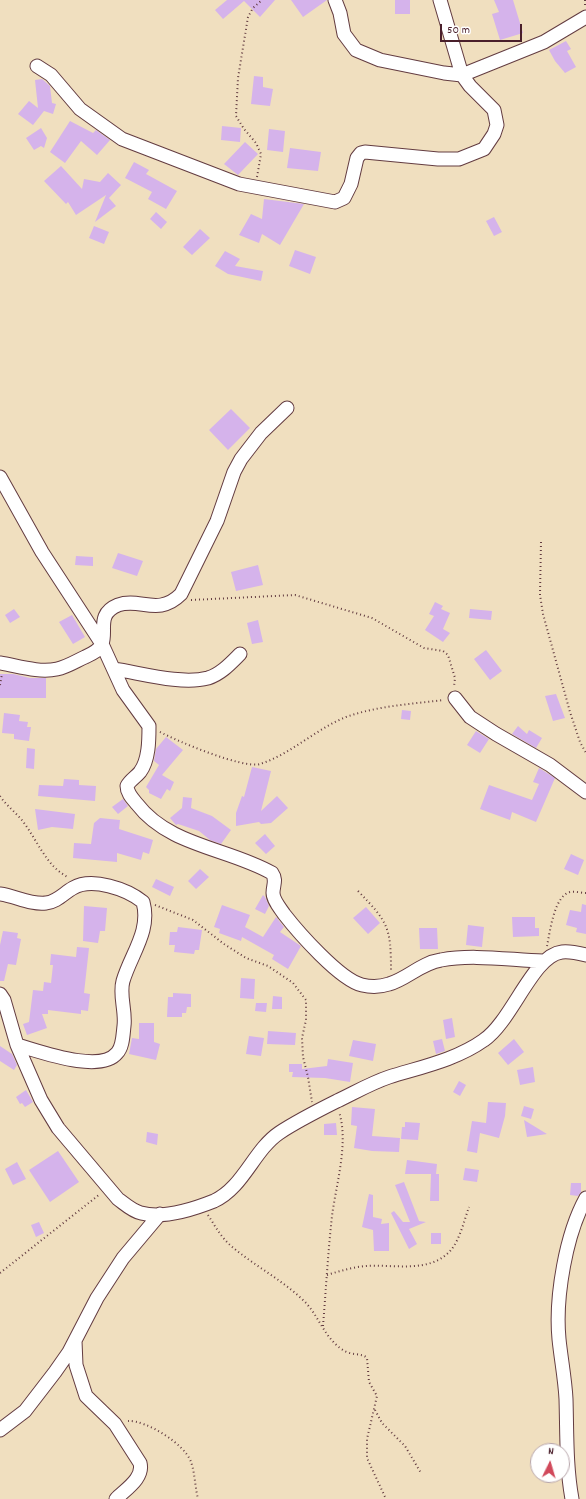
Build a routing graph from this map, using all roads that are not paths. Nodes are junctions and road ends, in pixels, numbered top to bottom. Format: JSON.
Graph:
{"nodes":[{"id":1,"x":335,"y":0,"type":"edge"},
{"id":2,"x":440,"y":0,"type":"edge"},
{"id":3,"x":586,"y":17,"type":"edge"},
{"id":4,"x":37,"y":66,"type":"dead end"},
{"id":5,"x":462,"y":75,"type":"junction"},
{"id":6,"x":287,"y":408,"type":"dead end"},
{"id":7,"x":0,"y":477,"type":"edge"},
{"id":8,"x":102,"y":644,"type":"junction"},
{"id":9,"x":240,"y":654,"type":"dead end"},
{"id":10,"x":0,"y":663,"type":"edge"},
{"id":11,"x":114,"y":669,"type":"junction"},
{"id":12,"x":455,"y":698,"type":"road end"},
{"id":13,"x":586,"y":792,"type":"edge"},
{"id":14,"x":0,"y":894,"type":"edge"},
{"id":15,"x":586,"y":954,"type":"edge"},
{"id":16,"x":544,"y":961,"type":"junction"},
{"id":17,"x":2,"y":999,"type":"edge"},
{"id":18,"x":17,"y":1045,"type":"junction"},
{"id":19,"x":586,"y":1198,"type":"edge"},
{"id":20,"x":160,"y":1214,"type":"junction"},
{"id":21,"x":75,"y":1340,"type":"junction"},
{"id":22,"x":0,"y":1430,"type":"edge"},
{"id":23,"x":116,"y":1499,"type":"edge"},
{"id":24,"x":572,"y":1499,"type":"edge"}],
"edges":[{"from":1,"to":5,"type":"street"},
{"from":2,"to":5,"type":"street"},
{"from":3,"to":5,"type":"street"},
{"from":4,"to":5,"type":"street"},
{"from":6,"to":8,"type":"street"},
{"from":7,"to":8,"type":"street"},
{"from":8,"to":10,"type":"street"},
{"from":8,"to":11,"type":"street"},
{"from":9,"to":11,"type":"street"},
{"from":11,"to":16,"type":"street"},
{"from":12,"to":13,"type":"street"},
{"from":14,"to":18,"type":"street"},
{"from":15,"to":16,"type":"street"},
{"from":16,"to":20,"type":"street"},
{"from":17,"to":18,"type":"street"},
{"from":18,"to":20,"type":"street"},
{"from":19,"to":24,"type":"street"},
{"from":20,"to":21,"type":"street"},
{"from":21,"to":22,"type":"street"},
{"from":21,"to":23,"type":"street"}]}
